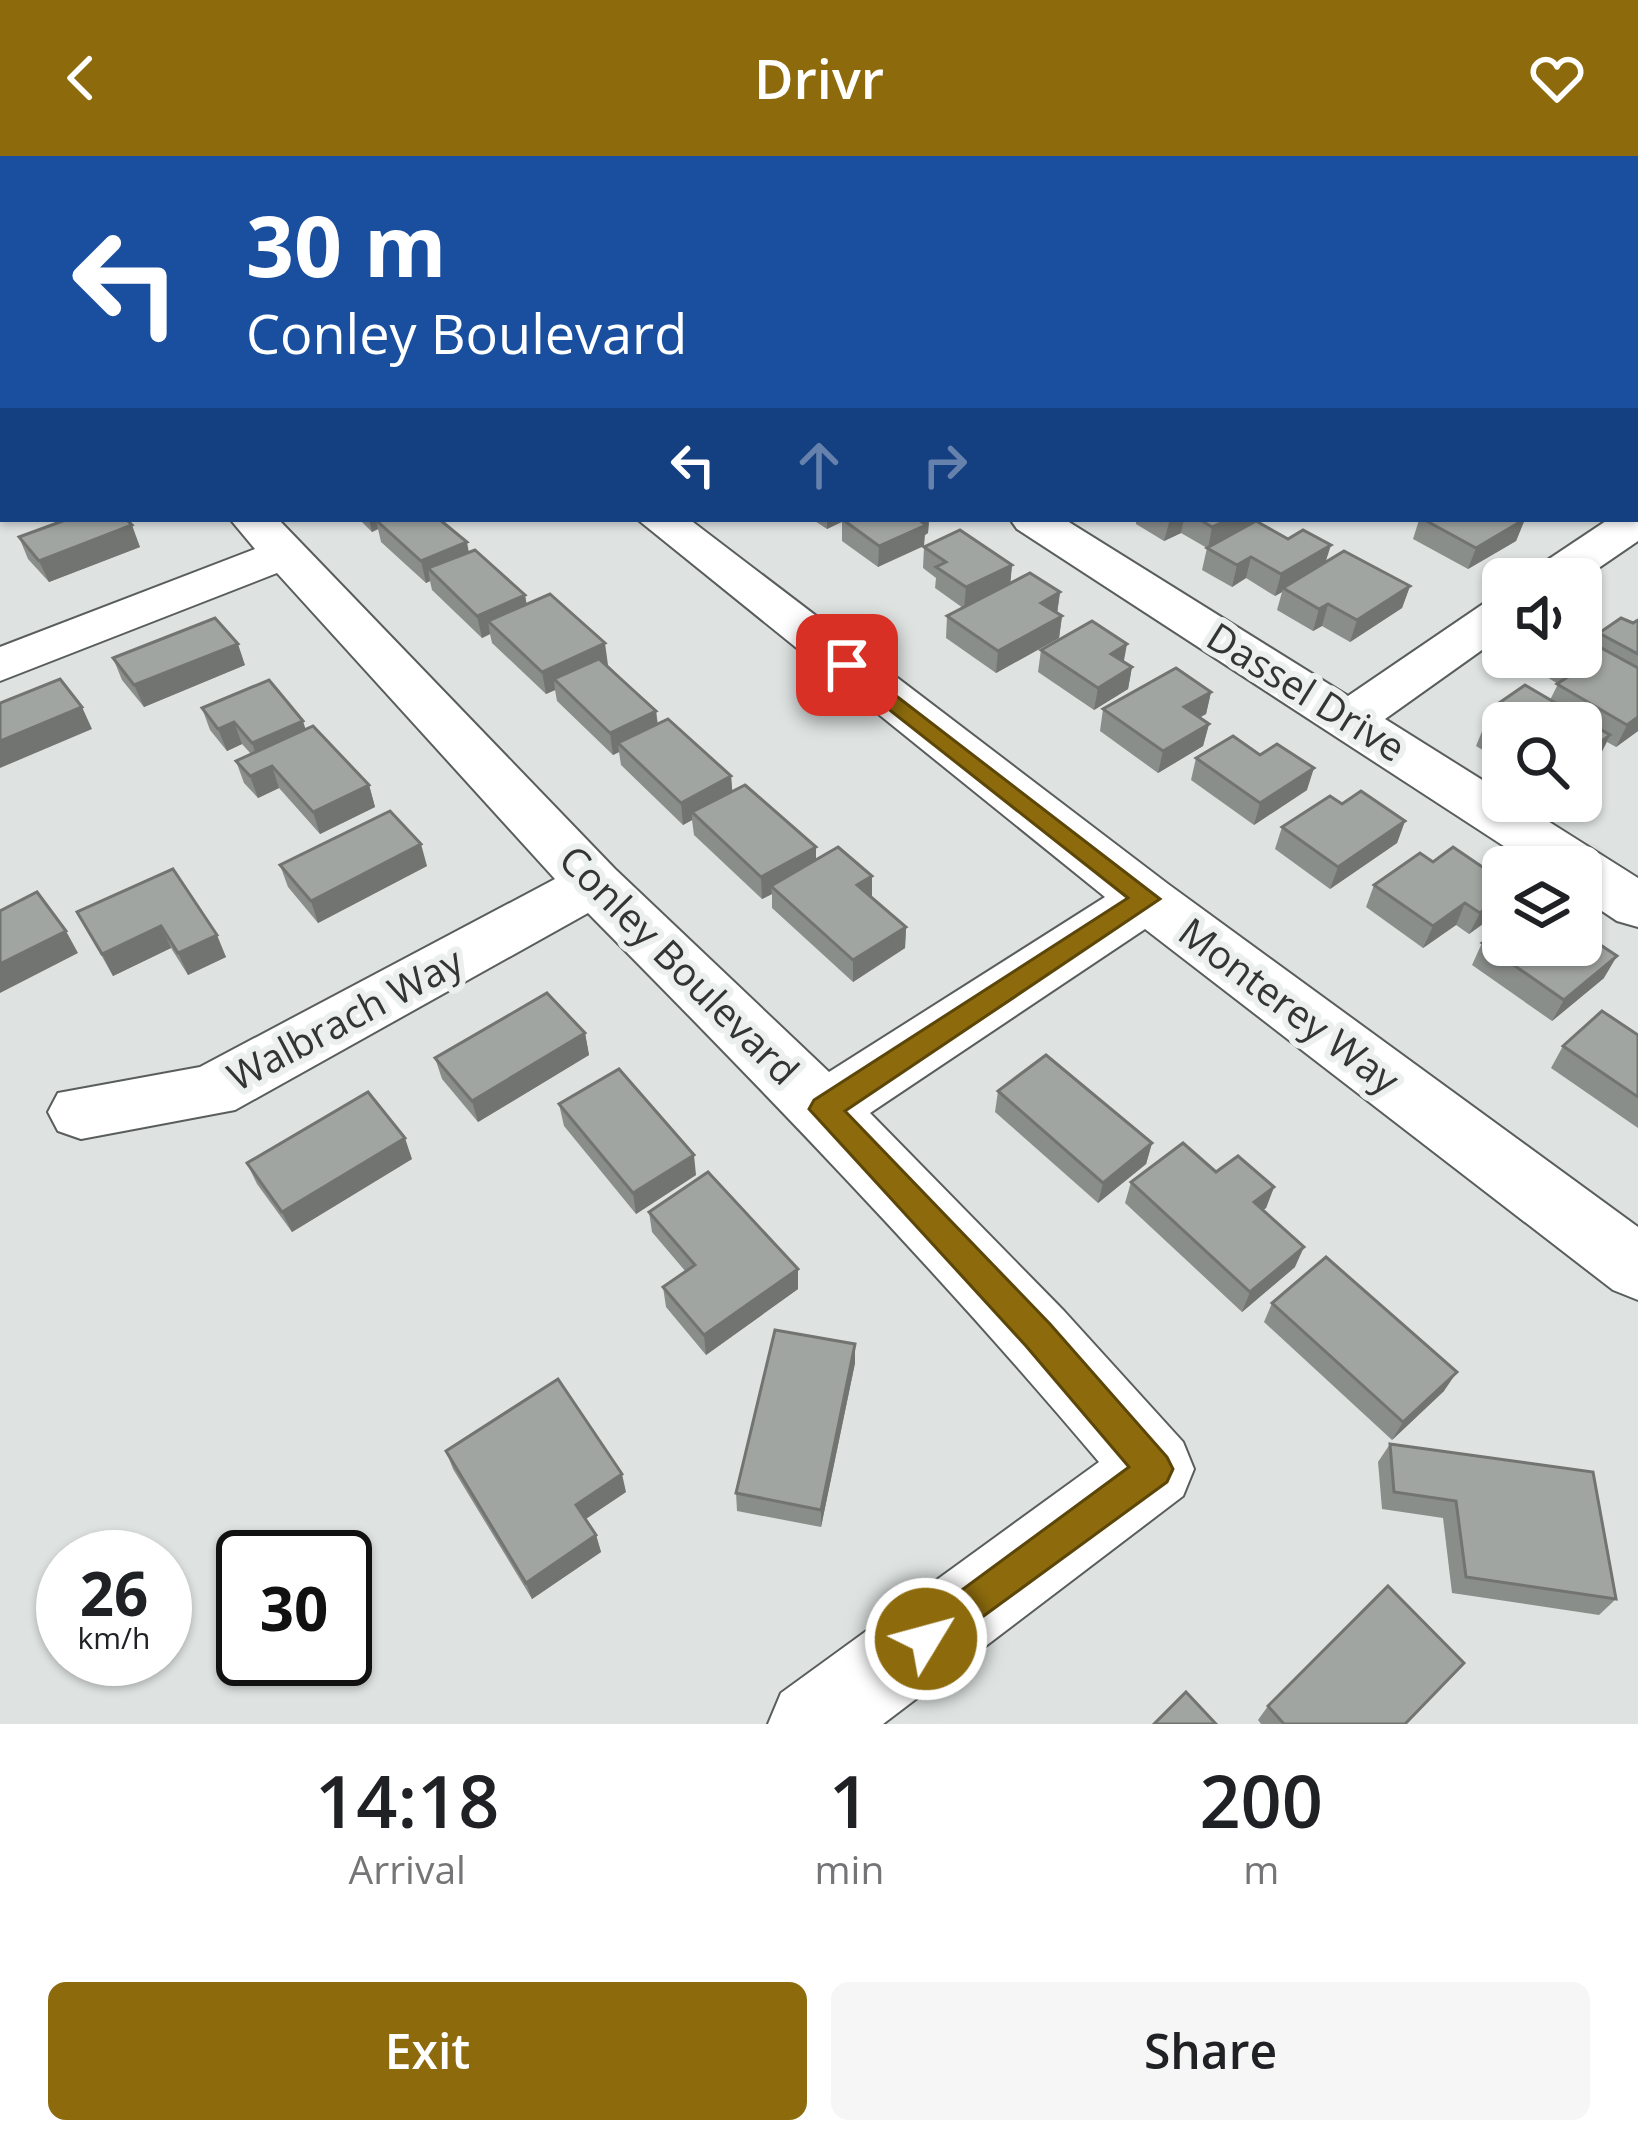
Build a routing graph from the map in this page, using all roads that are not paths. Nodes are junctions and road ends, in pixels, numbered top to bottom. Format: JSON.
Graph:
{"nodes":[{"id":1,"x":664,"y":522,"type":"edge"},
{"id":2,"x":1038,"y":522,"type":"edge"},
{"id":3,"x":1624,"y":522,"type":"edge"},
{"id":4,"x":270,"y":536,"type":"edge"},
{"id":5,"x":1578,"y":558,"type":"edge"},
{"id":6,"x":1482,"y":627,"type":"edge"},
{"id":7,"x":0,"y":664,"type":"edge"},
{"id":8,"x":1349,"y":719,"type":"junction"},
{"id":9,"x":1546,"y":846,"type":"edge"},
{"id":10,"x":1602,"y":882,"type":"edge"},
{"id":11,"x":594,"y":884,"type":"junction"},
{"id":12,"x":1147,"y":899,"type":"junction"},
{"id":13,"x":1638,"y":906,"type":"edge"},
{"id":14,"x":824,"y":1109,"type":"junction"},
{"id":15,"x":81,"y":1112,"type":"dead end"},
{"id":16,"x":1638,"y":1268,"type":"edge"},
{"id":17,"x":812,"y":1724,"type":"edge"}],
"edges":[{"from":1,"to":12,"type":"street","name":"Monterey Way"},
{"from":2,"to":8,"type":"street","name":"Dassel Drive"},
{"from":3,"to":5,"type":"street"},
{"from":4,"to":7,"type":"street"},
{"from":4,"to":11,"type":"street","name":"Conley Boulevard"},
{"from":6,"to":8,"type":"street"},
{"from":8,"to":9,"type":"street","name":"Dassel Drive"},
{"from":10,"to":13,"type":"street","name":"Dassel Drive"},
{"from":11,"to":14,"type":"street","name":"Conley Boulevard"},
{"from":11,"to":15,"type":"street","name":"Walbrach Way"},
{"from":12,"to":14,"type":"street"},
{"from":12,"to":16,"type":"street","name":"Monterey Way"},
{"from":14,"to":17,"type":"street","name":"Conley Boulevard"}]}
